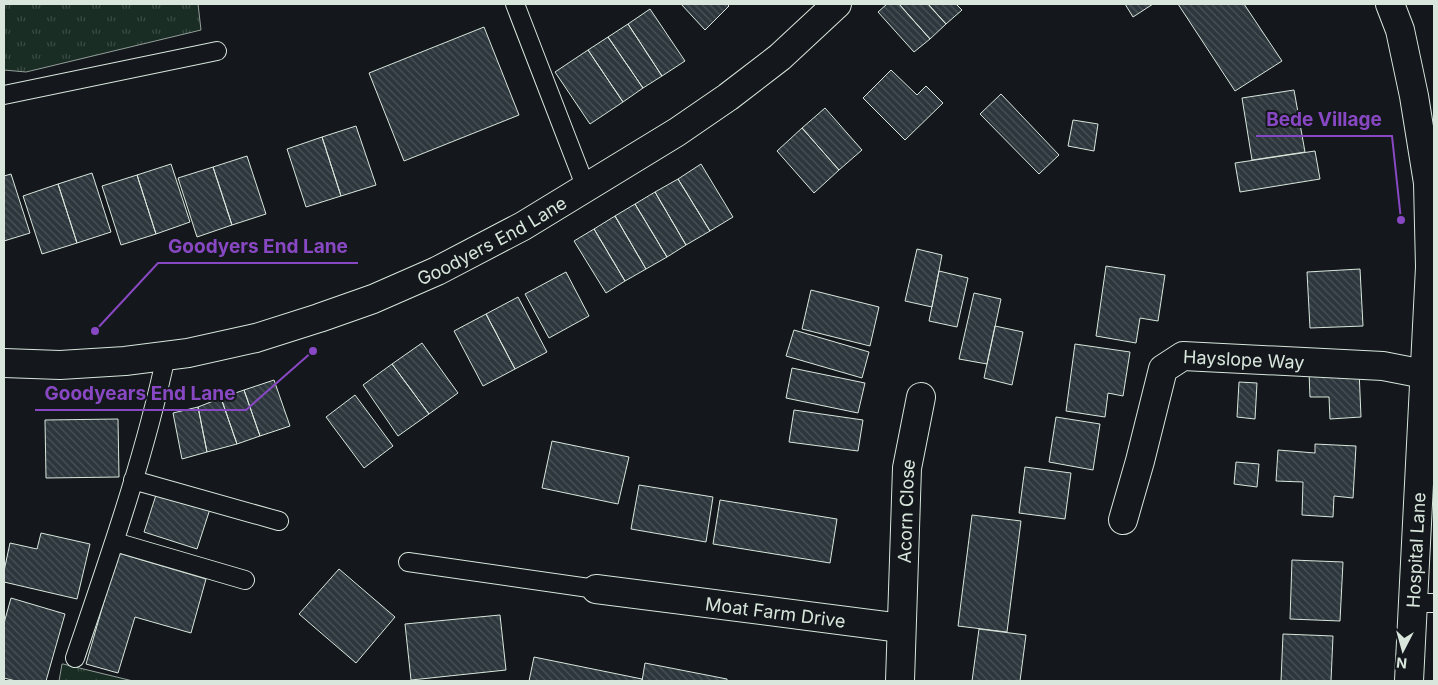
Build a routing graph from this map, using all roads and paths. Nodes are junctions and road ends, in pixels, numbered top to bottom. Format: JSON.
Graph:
{"nodes":[{"id":1,"x":515,"y":4,"type":"edge"},
{"id":2,"x":837,"y":4,"type":"edge"},
{"id":3,"x":1390,"y":4,"type":"edge"},
{"id":4,"x":217,"y":51,"type":"dead end"},
{"id":5,"x":4,"y":95,"type":"edge"},
{"id":6,"x":586,"y":188,"type":"junction"},
{"id":7,"x":166,"y":356,"type":"junction"},
{"id":8,"x":4,"y":363,"type":"edge"},
{"id":9,"x":1424,"y":374,"type":"junction"},
{"id":10,"x":921,"y":397,"type":"dead end"},
{"id":11,"x":134,"y":480,"type":"junction"},
{"id":12,"x":1122,"y":520,"type":"dead end"},
{"id":13,"x":279,"y":521,"type":"dead end"},
{"id":14,"x":115,"y":542,"type":"junction"},
{"id":15,"x":408,"y":562,"type":"dead end"},
{"id":16,"x":245,"y":580,"type":"dead end"},
{"id":17,"x":596,"y":589,"type":"joint"},
{"id":18,"x":1424,"y":603,"type":"edge"},
{"id":19,"x":901,"y":628,"type":"junction"},
{"id":20,"x":75,"y":658,"type":"dead end"},
{"id":21,"x":900,"y":681,"type":"edge"},
{"id":22,"x":1409,"y":681,"type":"edge"}],
"edges":[{"from":1,"to":6,"type":"lane"},
{"from":2,"to":6,"type":"street","name":"Goodyers End Lane"},
{"from":3,"to":9,"type":"street","name":"Hospital Lane"},
{"from":4,"to":5,"type":"lane"},
{"from":6,"to":7,"type":"street","name":"Goodyers End Lane"},
{"from":7,"to":8,"type":"street","name":"Goodyers End Lane"},
{"from":7,"to":11,"type":"lane"},
{"from":9,"to":12,"type":"street","name":"Hayslope Way"},
{"from":9,"to":18,"type":"street","name":"Hospital Lane"},
{"from":10,"to":19,"type":"street","name":"Acorn Close"},
{"from":11,"to":13,"type":"lane"},
{"from":11,"to":14,"type":"lane"},
{"from":14,"to":16,"type":"lane"},
{"from":14,"to":20,"type":"lane"},
{"from":15,"to":17,"type":"lane"},
{"from":17,"to":19,"type":"street","name":"Moat Farm Drive"},
{"from":18,"to":22,"type":"street","name":"Hospital Lane"},
{"from":19,"to":21,"type":"street"}]}
